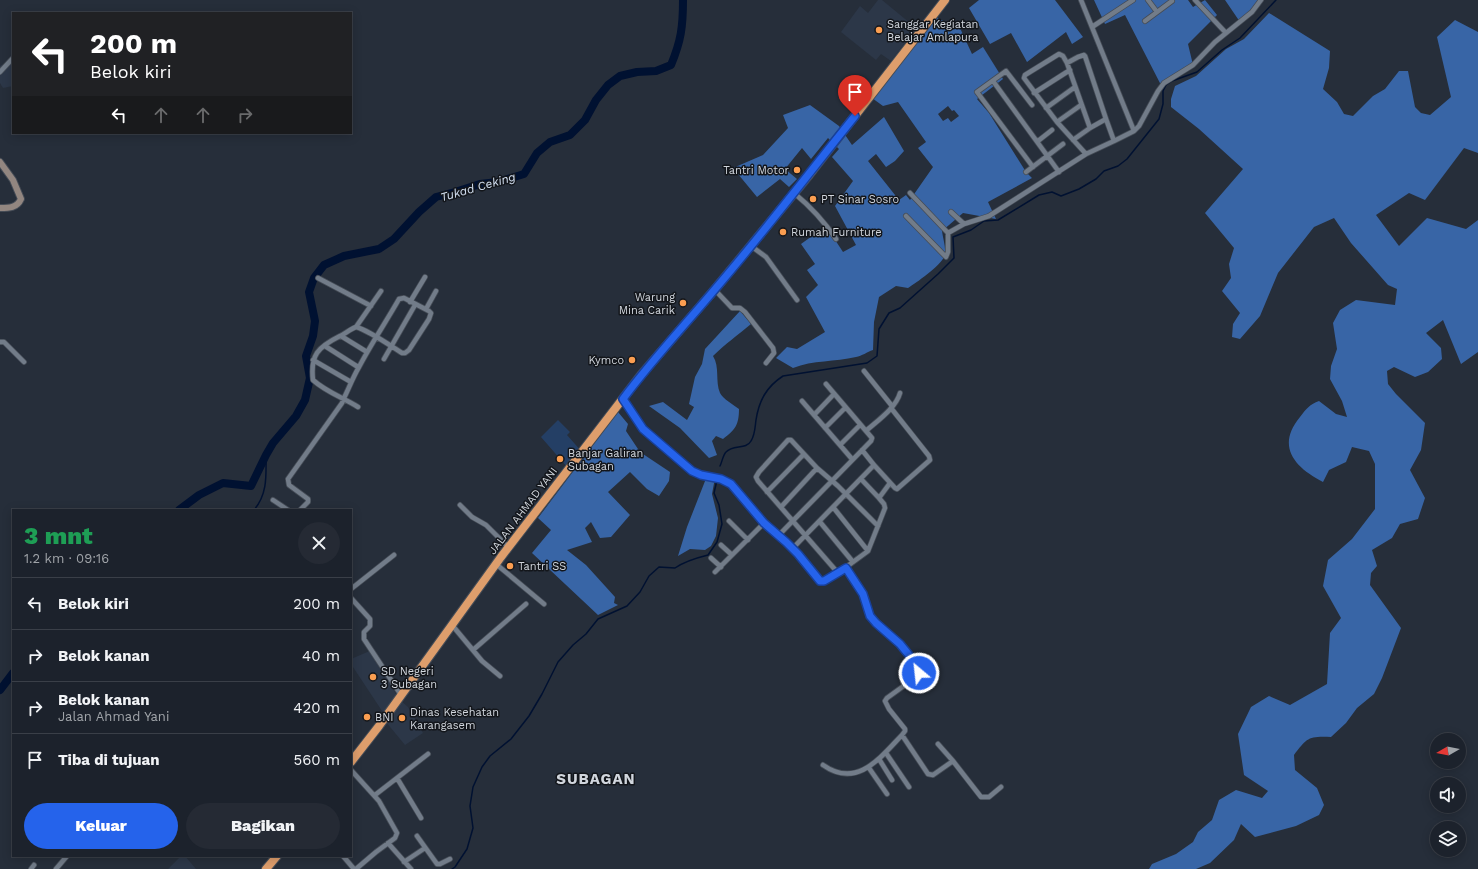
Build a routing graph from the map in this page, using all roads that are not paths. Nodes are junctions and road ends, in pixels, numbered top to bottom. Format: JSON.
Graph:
{"nodes":[{"id":1,"x":945,"y":0,"type":"edge"},
{"id":2,"x":1081,"y":0,"type":"edge"},
{"id":3,"x":1121,"y":0,"type":"edge"},
{"id":4,"x":1133,"y":0,"type":"edge"},
{"id":5,"x":1148,"y":0,"type":"edge"},
{"id":6,"x":1195,"y":0,"type":"edge"},
{"id":7,"x":1261,"y":0,"type":"edge"},
{"id":8,"x":1172,"y":2,"type":"dead end"},
{"id":9,"x":1124,"y":6,"type":"junction"},
{"id":10,"x":1157,"y":12,"type":"junction"},
{"id":11,"x":1145,"y":21,"type":"dead end"},
{"id":12,"x":1092,"y":27,"type":"junction"},
{"id":13,"x":1226,"y":33,"type":"junction"},
{"id":14,"x":12,"y":59,"type":"edge"},
{"id":15,"x":1067,"y":63,"type":"junction"},
{"id":16,"x":1070,"y":70,"type":"junction"},
{"id":17,"x":0,"y":72,"type":"edge"},
{"id":18,"x":993,"y":80,"type":"junction"},
{"id":19,"x":1075,"y":87,"type":"junction"},
{"id":20,"x":1034,"y":93,"type":"junction"},
{"id":21,"x":1032,"y":105,"type":"dead end"},
{"id":22,"x":1081,"y":105,"type":"junction"},
{"id":23,"x":1046,"y":108,"type":"junction"},
{"id":24,"x":1106,"y":119,"type":"junction"},
{"id":25,"x":1057,"y":122,"type":"junction"},
{"id":26,"x":1090,"y":128,"type":"junction"},
{"id":27,"x":1052,"y":130,"type":"dead end"},
{"id":28,"x":1134,"y":131,"type":"junction"},
{"id":29,"x":1073,"y":140,"type":"junction"},
{"id":30,"x":1038,"y":141,"type":"junction"},
{"id":31,"x":1114,"y":141,"type":"junction"},
{"id":32,"x":1063,"y":144,"type":"dead end"},
{"id":33,"x":1086,"y":154,"type":"junction"},
{"id":34,"x":1048,"y":156,"type":"junction"},
{"id":35,"x":0,"y":162,"type":"edge"},
{"id":36,"x":1033,"y":167,"type":"junction"},
{"id":37,"x":1026,"y":172,"type":"dead end"},
{"id":38,"x":1060,"y":172,"type":"junction"},
{"id":39,"x":794,"y":193,"type":"junction"},
{"id":40,"x":910,"y":193,"type":"dead end"},
{"id":41,"x":0,"y":208,"type":"edge"},
{"id":42,"x":951,"y":212,"type":"dead end"},
{"id":43,"x":906,"y":216,"type":"dead end"},
{"id":44,"x":964,"y":224,"type":"junction"},
{"id":45,"x":948,"y":234,"type":"junction"},
{"id":46,"x":836,"y":239,"type":"dead end"},
{"id":47,"x":751,"y":246,"type":"junction"},
{"id":48,"x":425,"y":277,"type":"dead end"},
{"id":49,"x":318,"y":278,"type":"dead end"},
{"id":50,"x":715,"y":290,"type":"junction"},
{"id":51,"x":381,"y":291,"type":"dead end"},
{"id":52,"x":436,"y":291,"type":"dead end"},
{"id":53,"x":797,"y":300,"type":"dead end"},
{"id":54,"x":410,"y":302,"type":"junction"},
{"id":55,"x":415,"y":305,"type":"junction"},
{"id":56,"x":371,"y":306,"type":"junction"},
{"id":57,"x":426,"y":309,"type":"junction"},
{"id":58,"x":356,"y":327,"type":"junction"},
{"id":59,"x":341,"y":336,"type":"junction"},
{"id":60,"x":376,"y":338,"type":"junction"},
{"id":61,"x":0,"y":342,"type":"edge"},
{"id":62,"x":325,"y":346,"type":"junction"},
{"id":63,"x":391,"y":346,"type":"junction"},
{"id":64,"x":367,"y":352,"type":"junction"},
{"id":65,"x":384,"y":359,"type":"dead end"},
{"id":66,"x":313,"y":360,"type":"junction"},
{"id":67,"x":24,"y":362,"type":"dead end"},
{"id":68,"x":766,"y":363,"type":"dead end"},
{"id":69,"x":358,"y":367,"type":"junction"},
{"id":70,"x":864,"y":371,"type":"dead end"},
{"id":71,"x":351,"y":382,"type":"junction"},
{"id":72,"x":826,"y":384,"type":"dead end"},
{"id":73,"x":900,"y":392,"type":"dead end"},
{"id":74,"x":834,"y":394,"type":"junction"},
{"id":75,"x":344,"y":398,"type":"junction"},
{"id":76,"x":623,"y":399,"type":"junction"},
{"id":77,"x":802,"y":401,"type":"dead end"},
{"id":78,"x":358,"y":407,"type":"dead end"},
{"id":79,"x":892,"y":407,"type":"junction"},
{"id":80,"x":845,"y":408,"type":"junction"},
{"id":81,"x":814,"y":415,"type":"junction"},
{"id":82,"x":860,"y":425,"type":"junction"},
{"id":83,"x":825,"y":428,"type":"junction"},
{"id":84,"x":866,"y":431,"type":"junction"},
{"id":85,"x":840,"y":445,"type":"junction"},
{"id":86,"x":862,"y":450,"type":"junction"},
{"id":87,"x":804,"y":454,"type":"junction"},
{"id":88,"x":852,"y":459,"type":"junction"},
{"id":89,"x":874,"y":465,"type":"junction"},
{"id":90,"x":817,"y":468,"type":"junction"},
{"id":91,"x":861,"y":479,"type":"junction"},
{"id":92,"x":831,"y":480,"type":"junction"},
{"id":93,"x":890,"y":483,"type":"junction"},
{"id":94,"x":767,"y":492,"type":"junction"},
{"id":95,"x":846,"y":494,"type":"junction"},
{"id":96,"x":879,"y":498,"type":"junction"},
{"id":97,"x":273,"y":500,"type":"dead end"},
{"id":98,"x":460,"y":505,"type":"dead end"},
{"id":99,"x":781,"y":507,"type":"junction"},
{"id":100,"x":833,"y":507,"type":"junction"},
{"id":101,"x":286,"y":509,"type":"edge"},
{"id":102,"x":301,"y":509,"type":"edge"},
{"id":103,"x":793,"y":520,"type":"junction"},
{"id":104,"x":729,"y":521,"type":"dead end"},
{"id":105,"x":820,"y":522,"type":"junction"},
{"id":106,"x":764,"y":523,"type":"junction"},
{"id":107,"x":878,"y":526,"type":"junction"},
{"id":108,"x":779,"y":535,"type":"junction"},
{"id":109,"x":806,"y":536,"type":"junction"},
{"id":110,"x":748,"y":540,"type":"junction"},
{"id":111,"x":721,"y":545,"type":"dead end"},
{"id":112,"x":509,"y":548,"type":"junction"},
{"id":113,"x":793,"y":548,"type":"junction"},
{"id":114,"x":868,"y":551,"type":"junction"},
{"id":115,"x":394,"y":554,"type":"dead end"},
{"id":116,"x":732,"y":555,"type":"junction"},
{"id":117,"x":711,"y":558,"type":"dead end"},
{"id":118,"x":853,"y":562,"type":"junction"},
{"id":119,"x":496,"y":564,"type":"junction"},
{"id":120,"x":721,"y":567,"type":"junction"},
{"id":121,"x":846,"y":568,"type":"junction"},
{"id":122,"x":715,"y":572,"type":"dead end"},
{"id":123,"x":838,"y":573,"type":"junction"},
{"id":124,"x":352,"y":588,"type":"edge"},
{"id":125,"x":352,"y":599,"type":"edge"},
{"id":126,"x":526,"y":604,"type":"dead end"},
{"id":127,"x":544,"y":604,"type":"dead end"},
{"id":128,"x":452,"y":625,"type":"junction"},
{"id":129,"x":473,"y":650,"type":"junction"},
{"id":130,"x":500,"y":676,"type":"dead end"},
{"id":131,"x":401,"y":695,"type":"junction"},
{"id":132,"x":902,"y":735,"type":"junction"},
{"id":133,"x":938,"y":744,"type":"dead end"},
{"id":134,"x":886,"y":752,"type":"junction"},
{"id":135,"x":428,"y":754,"type":"dead end"},
{"id":136,"x":880,"y":759,"type":"junction"},
{"id":137,"x":352,"y":761,"type":"edge"},
{"id":138,"x":953,"y":761,"type":"junction"},
{"id":139,"x":823,"y":765,"type":"dead end"},
{"id":140,"x":869,"y":768,"type":"junction"},
{"id":141,"x":352,"y":771,"type":"edge"},
{"id":142,"x":397,"y":778,"type":"junction"},
{"id":143,"x":892,"y":780,"type":"dead end"},
{"id":144,"x":909,"y":787,"type":"dead end"},
{"id":145,"x":1002,"y":787,"type":"dead end"},
{"id":146,"x":887,"y":794,"type":"dead end"},
{"id":147,"x":375,"y":795,"type":"junction"},
{"id":148,"x":421,"y":818,"type":"dead end"},
{"id":149,"x":416,"y":836,"type":"dead end"},
{"id":150,"x":388,"y":843,"type":"junction"},
{"id":151,"x":425,"y":848,"type":"junction"},
{"id":152,"x":66,"y":857,"type":"edge"},
{"id":153,"x":276,"y":857,"type":"edge"},
{"id":154,"x":344,"y":857,"type":"edge"},
{"id":155,"x":450,"y":859,"type":"dead end"},
{"id":156,"x":404,"y":862,"type":"junction"},
{"id":157,"x":56,"y":869,"type":"edge"},
{"id":158,"x":266,"y":869,"type":"edge"},
{"id":159,"x":355,"y":869,"type":"edge"},
{"id":160,"x":411,"y":869,"type":"edge"}],
"edges":[{"from":1,"to":39,"type":"highway","name":"JALAN AHMAD YANI"},
{"from":2,"to":12,"type":"street"},
{"from":3,"to":9,"type":"street"},
{"from":4,"to":9,"type":"street"},
{"from":5,"to":10,"type":"street"},
{"from":6,"to":13,"type":"street"},
{"from":7,"to":13,"type":"street"},
{"from":8,"to":10,"type":"street"},
{"from":9,"to":12,"type":"street"},
{"from":10,"to":11,"type":"street"},
{"from":12,"to":28,"type":"street"},
{"from":13,"to":28,"type":"street"},
{"from":14,"to":17,"type":"street"},
{"from":15,"to":16,"type":"street"},
{"from":15,"to":20,"type":"street"},
{"from":15,"to":24,"type":"street"},
{"from":16,"to":19,"type":"street"},
{"from":16,"to":20,"type":"street"},
{"from":18,"to":21,"type":"street"},
{"from":18,"to":30,"type":"street"},
{"from":18,"to":36,"type":"street"},
{"from":19,"to":22,"type":"street"},
{"from":19,"to":23,"type":"street"},
{"from":20,"to":23,"type":"street"},
{"from":22,"to":25,"type":"street"},
{"from":22,"to":26,"type":"street"},
{"from":23,"to":25,"type":"street"},
{"from":24,"to":26,"type":"street"},
{"from":24,"to":31,"type":"street"},
{"from":25,"to":29,"type":"street"},
{"from":26,"to":29,"type":"street"},
{"from":27,"to":30,"type":"street"},
{"from":28,"to":31,"type":"street"},
{"from":29,"to":33,"type":"street"},
{"from":30,"to":34,"type":"street"},
{"from":31,"to":33,"type":"street"},
{"from":32,"to":34,"type":"street"},
{"from":33,"to":38,"type":"street"},
{"from":34,"to":36,"type":"street"},
{"from":34,"to":38,"type":"street"},
{"from":35,"to":41,"type":"street"},
{"from":36,"to":37,"type":"street"},
{"from":38,"to":44,"type":"street"},
{"from":39,"to":46,"type":"street"},
{"from":39,"to":47,"type":"highway","name":"JALAN AHMAD YANI"},
{"from":40,"to":45,"type":"street"},
{"from":42,"to":44,"type":"street"},
{"from":43,"to":45,"type":"street"},
{"from":44,"to":45,"type":"street"},
{"from":47,"to":50,"type":"highway","name":"JALAN AHMAD YANI"},
{"from":47,"to":53,"type":"street"},
{"from":48,"to":54,"type":"street"},
{"from":49,"to":56,"type":"street"},
{"from":50,"to":68,"type":"street"},
{"from":50,"to":76,"type":"highway","name":"JALAN AHMAD YANI"},
{"from":51,"to":56,"type":"street"},
{"from":52,"to":57,"type":"street"},
{"from":54,"to":55,"type":"street"},
{"from":54,"to":60,"type":"street"},
{"from":55,"to":57,"type":"street"},
{"from":55,"to":63,"type":"street"},
{"from":56,"to":58,"type":"street"},
{"from":57,"to":63,"type":"street"},
{"from":58,"to":59,"type":"street"},
{"from":58,"to":60,"type":"street"},
{"from":59,"to":62,"type":"street"},
{"from":59,"to":64,"type":"street"},
{"from":60,"to":63,"type":"street"},
{"from":60,"to":64,"type":"street"},
{"from":61,"to":67,"type":"street"},
{"from":62,"to":66,"type":"street"},
{"from":62,"to":69,"type":"street"},
{"from":63,"to":65,"type":"street"},
{"from":64,"to":69,"type":"street"},
{"from":66,"to":71,"type":"street"},
{"from":66,"to":75,"type":"street"},
{"from":69,"to":71,"type":"street"},
{"from":70,"to":79,"type":"street"},
{"from":71,"to":75,"type":"street"},
{"from":72,"to":74,"type":"street"},
{"from":73,"to":79,"type":"street"},
{"from":74,"to":80,"type":"street"},
{"from":74,"to":81,"type":"street"},
{"from":75,"to":78,"type":"street"},
{"from":75,"to":102,"type":"street"},
{"from":76,"to":106,"type":"street"},
{"from":76,"to":112,"type":"highway","name":"JALAN AHMAD YANI"},
{"from":77,"to":81,"type":"street"},
{"from":79,"to":84,"type":"street"},
{"from":79,"to":93,"type":"street"},
{"from":80,"to":82,"type":"street"},
{"from":80,"to":83,"type":"street"},
{"from":81,"to":83,"type":"street"},
{"from":82,"to":84,"type":"street"},
{"from":82,"to":85,"type":"street"},
{"from":83,"to":85,"type":"street"},
{"from":84,"to":86,"type":"street"},
{"from":85,"to":88,"type":"street"},
{"from":86,"to":88,"type":"street"},
{"from":86,"to":89,"type":"street"},
{"from":87,"to":90,"type":"street"},
{"from":87,"to":94,"type":"street"},
{"from":87,"to":94,"type":"street"},
{"from":88,"to":92,"type":"street"},
{"from":89,"to":91,"type":"street"},
{"from":89,"to":93,"type":"street"},
{"from":90,"to":92,"type":"street"},
{"from":90,"to":99,"type":"street"},
{"from":91,"to":95,"type":"street"},
{"from":91,"to":96,"type":"street"},
{"from":92,"to":95,"type":"street"},
{"from":92,"to":103,"type":"street"},
{"from":93,"to":96,"type":"street"},
{"from":94,"to":99,"type":"street"},
{"from":95,"to":100,"type":"street"},
{"from":95,"to":107,"type":"street"},
{"from":96,"to":107,"type":"street"},
{"from":97,"to":101,"type":"street"},
{"from":98,"to":112,"type":"street"},
{"from":99,"to":103,"type":"street"},
{"from":100,"to":105,"type":"street"},
{"from":100,"to":114,"type":"street"},
{"from":103,"to":108,"type":"street"},
{"from":103,"to":109,"type":"street"},
{"from":104,"to":110,"type":"street"},
{"from":105,"to":109,"type":"street"},
{"from":105,"to":118,"type":"street"},
{"from":106,"to":108,"type":"street"},
{"from":106,"to":110,"type":"street"},
{"from":107,"to":114,"type":"street"},
{"from":108,"to":113,"type":"street"},
{"from":109,"to":113,"type":"street"},
{"from":109,"to":123,"type":"street"},
{"from":110,"to":116,"type":"street"},
{"from":111,"to":116,"type":"street"},
{"from":112,"to":119,"type":"highway","name":"JALAN AHMAD YANI"},
{"from":113,"to":123,"type":"street"},
{"from":114,"to":118,"type":"street"},
{"from":115,"to":124,"type":"street"},
{"from":116,"to":120,"type":"street"},
{"from":117,"to":120,"type":"street"},
{"from":118,"to":121,"type":"street"},
{"from":119,"to":127,"type":"street"},
{"from":119,"to":128,"type":"highway","name":"JALAN AHMAD YANI"},
{"from":120,"to":122,"type":"street"},
{"from":121,"to":123,"type":"street"},
{"from":121,"to":132,"type":"street"},
{"from":125,"to":131,"type":"street"},
{"from":126,"to":129,"type":"street"},
{"from":128,"to":129,"type":"street"},
{"from":128,"to":131,"type":"highway","name":"JALAN AHMAD YANI"},
{"from":129,"to":130,"type":"street"},
{"from":131,"to":137,"type":"highway","name":"JALAN AHMAD YANI"},
{"from":132,"to":134,"type":"street"},
{"from":132,"to":138,"type":"street"},
{"from":133,"to":138,"type":"street"},
{"from":134,"to":136,"type":"street"},
{"from":134,"to":144,"type":"street"},
{"from":135,"to":142,"type":"street"},
{"from":136,"to":140,"type":"street"},
{"from":136,"to":143,"type":"street"},
{"from":138,"to":145,"type":"street"},
{"from":139,"to":140,"type":"street"},
{"from":140,"to":146,"type":"street"},
{"from":141,"to":147,"type":"street"},
{"from":142,"to":147,"type":"street"},
{"from":142,"to":148,"type":"street"},
{"from":147,"to":150,"type":"street"},
{"from":149,"to":151,"type":"street"},
{"from":150,"to":156,"type":"street"},
{"from":150,"to":159,"type":"street"},
{"from":151,"to":155,"type":"street"},
{"from":151,"to":156,"type":"street"},
{"from":152,"to":157,"type":"street"},
{"from":153,"to":158,"type":"highway"},
{"from":154,"to":159,"type":"street"},
{"from":156,"to":160,"type":"street"}]}
